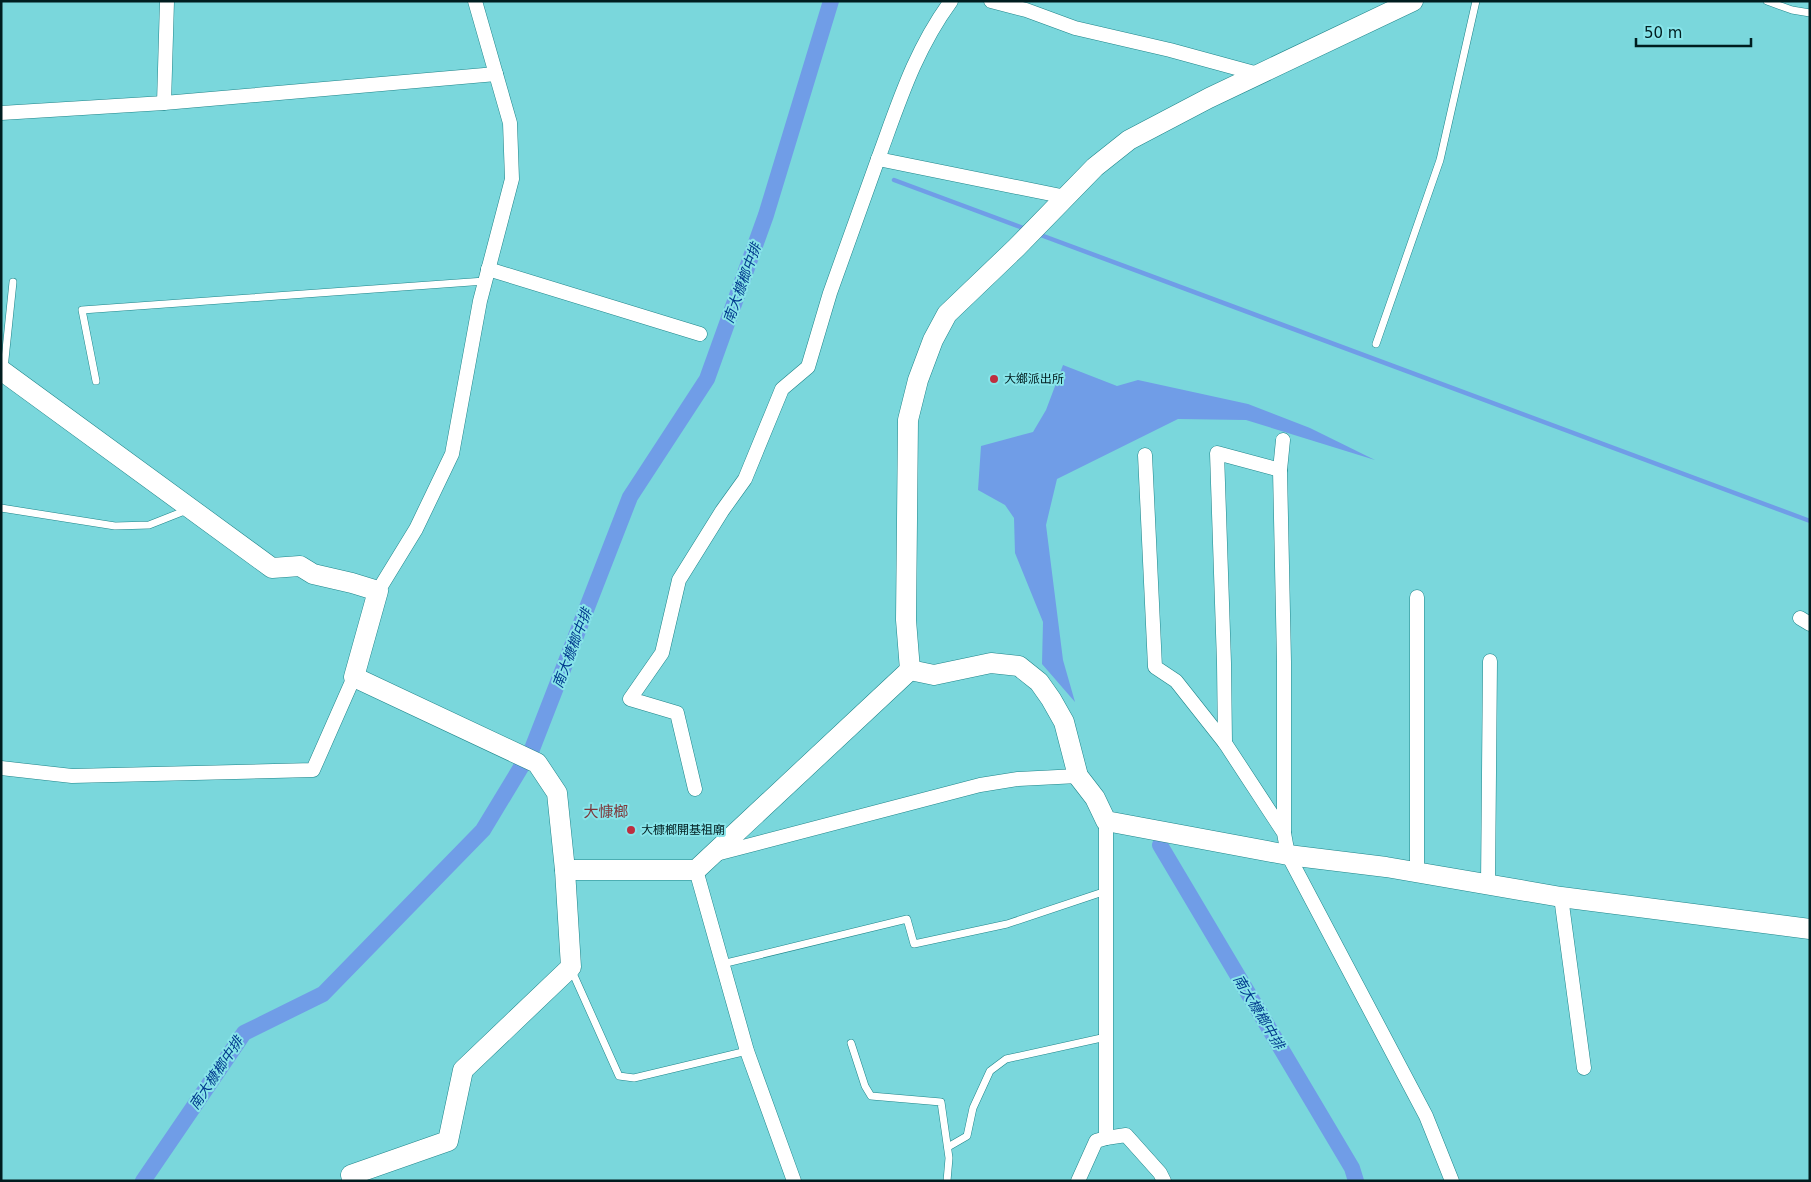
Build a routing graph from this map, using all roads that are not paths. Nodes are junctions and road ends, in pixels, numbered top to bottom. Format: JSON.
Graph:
{"nodes":[{"id":1,"x":167,"y":1,"type":"edge"},
{"id":2,"x":475,"y":1,"type":"edge"},
{"id":3,"x":951,"y":1,"type":"edge"},
{"id":4,"x":991,"y":1,"type":"edge"},
{"id":5,"x":1414,"y":1,"type":"edge"},
{"id":6,"x":1476,"y":1,"type":"edge"},
{"id":7,"x":1767,"y":1,"type":"edge"},
{"id":8,"x":1810,"y":13,"type":"edge"},
{"id":9,"x":496,"y":74,"type":"junction"},
{"id":10,"x":1258,"y":74,"type":"junction"},
{"id":11,"x":164,"y":103,"type":"junction"},
{"id":12,"x":1,"y":113,"type":"edge"},
{"id":13,"x":878,"y":159,"type":"junction"},
{"id":14,"x":1066,"y":197,"type":"junction"},
{"id":15,"x":486,"y":275,"type":"junction"},
{"id":16,"x":13,"y":282,"type":"dead end"},
{"id":17,"x":700,"y":334,"type":"dead end"},
{"id":18,"x":1376,"y":344,"type":"dead end"},
{"id":19,"x":2,"y":373,"type":"edge"},
{"id":20,"x":96,"y":381,"type":"dead end"},
{"id":21,"x":1283,"y":440,"type":"dead end"},
{"id":22,"x":1145,"y":455,"type":"dead end"},
{"id":23,"x":1280,"y":470,"type":"junction"},
{"id":24,"x":1,"y":508,"type":"edge"},
{"id":25,"x":190,"y":509,"type":"junction"},
{"id":26,"x":378,"y":591,"type":"junction"},
{"id":27,"x":1417,"y":597,"type":"dead end"},
{"id":28,"x":1490,"y":661,"type":"dead end"},
{"id":29,"x":910,"y":670,"type":"junction"},
{"id":30,"x":354,"y":676,"type":"junction"},
{"id":31,"x":1225,"y":743,"type":"junction"},
{"id":32,"x":1,"y":768,"type":"edge"},
{"id":33,"x":1078,"y":776,"type":"junction"},
{"id":34,"x":695,"y":789,"type":"dead end"},
{"id":35,"x":1106,"y":820,"type":"junction"},
{"id":36,"x":1284,"y":833,"type":"junction"},
{"id":37,"x":1288,"y":854,"type":"junction"},
{"id":38,"x":712,"y":855,"type":"junction"},
{"id":39,"x":565,"y":870,"type":"junction"},
{"id":40,"x":696,"y":870,"type":"junction"},
{"id":41,"x":1417,"y":872,"type":"junction"},
{"id":42,"x":1488,"y":884,"type":"junction"},
{"id":43,"x":1106,"y":891,"type":"junction"},
{"id":44,"x":1561,"y":897,"type":"junction"},
{"id":45,"x":1810,"y":929,"type":"edge"},
{"id":46,"x":722,"y":964,"type":"junction"},
{"id":47,"x":571,"y":967,"type":"junction"},
{"id":48,"x":1106,"y":1038,"type":"junction"},
{"id":49,"x":851,"y":1043,"type":"dead end"},
{"id":50,"x":747,"y":1051,"type":"junction"},
{"id":51,"x":1584,"y":1068,"type":"dead end"},
{"id":52,"x":1106,"y":1138,"type":"junction"},
{"id":53,"x":948,"y":1147,"type":"junction"},
{"id":54,"x":352,"y":1181,"type":"edge"},
{"id":55,"x":794,"y":1181,"type":"edge"},
{"id":56,"x":947,"y":1181,"type":"edge"},
{"id":57,"x":1078,"y":1181,"type":"edge"},
{"id":58,"x":1164,"y":1181,"type":"edge"},
{"id":59,"x":1452,"y":1181,"type":"edge"}],
"edges":[{"from":1,"to":11,"type":"street"},
{"from":2,"to":9,"type":"street"},
{"from":3,"to":13,"type":"street"},
{"from":4,"to":10,"type":"street"},
{"from":5,"to":10,"type":"street"},
{"from":6,"to":18,"type":"lane"},
{"from":7,"to":8,"type":"lane"},
{"from":9,"to":11,"type":"street"},
{"from":9,"to":15,"type":"street"},
{"from":10,"to":14,"type":"street"},
{"from":11,"to":12,"type":"street"},
{"from":13,"to":14,"type":"street"},
{"from":13,"to":34,"type":"street"},
{"from":14,"to":29,"type":"street"},
{"from":15,"to":17,"type":"street"},
{"from":15,"to":20,"type":"lane"},
{"from":15,"to":26,"type":"street"},
{"from":16,"to":19,"type":"lane"},
{"from":19,"to":25,"type":"street"},
{"from":21,"to":23,"type":"street"},
{"from":22,"to":31,"type":"street"},
{"from":23,"to":31,"type":"street"},
{"from":23,"to":36,"type":"street"},
{"from":24,"to":25,"type":"lane"},
{"from":25,"to":26,"type":"street"},
{"from":26,"to":30,"type":"street"},
{"from":27,"to":41,"type":"street"},
{"from":28,"to":42,"type":"street"},
{"from":29,"to":33,"type":"street"},
{"from":29,"to":38,"type":"street"},
{"from":30,"to":32,"type":"street"},
{"from":30,"to":39,"type":"street"},
{"from":31,"to":36,"type":"street"},
{"from":33,"to":35,"type":"street"},
{"from":33,"to":38,"type":"street"},
{"from":35,"to":37,"type":"street"},
{"from":35,"to":43,"type":"street"},
{"from":36,"to":37,"type":"street"},
{"from":37,"to":41,"type":"street"},
{"from":37,"to":59,"type":"street"},
{"from":38,"to":40,"type":"street"},
{"from":39,"to":40,"type":"street"},
{"from":39,"to":47,"type":"street"},
{"from":40,"to":46,"type":"street"},
{"from":41,"to":42,"type":"street"},
{"from":42,"to":44,"type":"street"},
{"from":43,"to":46,"type":"lane"},
{"from":43,"to":48,"type":"street"},
{"from":44,"to":45,"type":"street"},
{"from":44,"to":51,"type":"street"},
{"from":46,"to":50,"type":"street"},
{"from":47,"to":50,"type":"lane"},
{"from":47,"to":54,"type":"street"},
{"from":48,"to":52,"type":"street"},
{"from":48,"to":53,"type":"lane"},
{"from":49,"to":53,"type":"lane"},
{"from":50,"to":55,"type":"street"},
{"from":52,"to":57,"type":"street"},
{"from":52,"to":58,"type":"street"},
{"from":53,"to":56,"type":"lane"}]}
